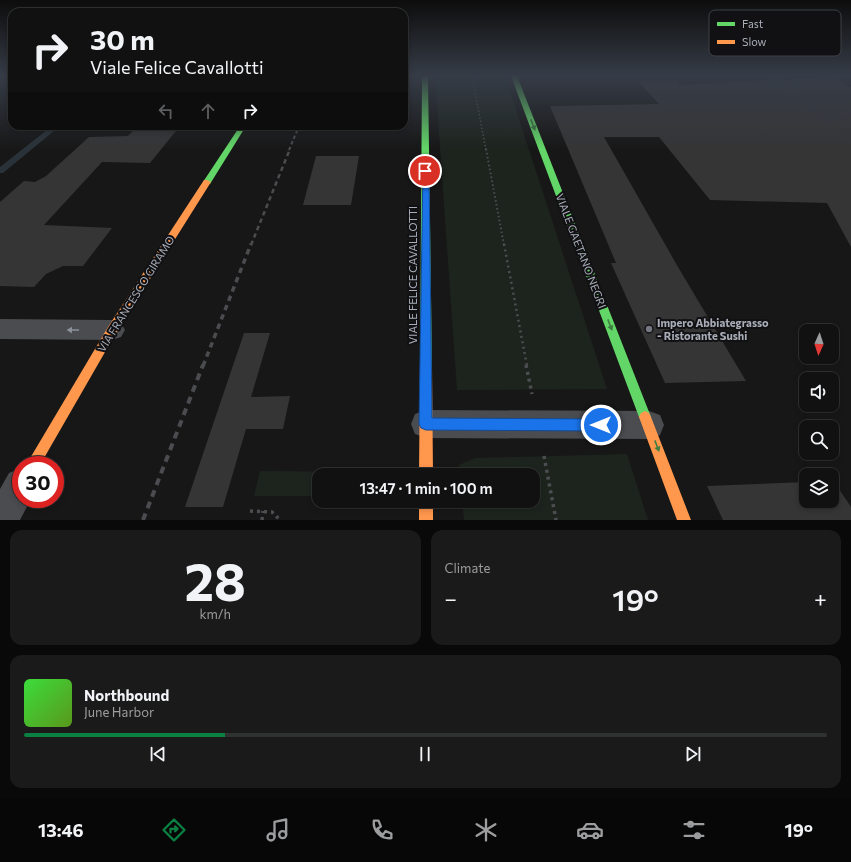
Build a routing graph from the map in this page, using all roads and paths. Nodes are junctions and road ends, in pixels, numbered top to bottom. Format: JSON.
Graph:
{"nodes":[{"id":1,"x":425,"y":100,"type":"edge"},
{"id":2,"x":477,"y":100,"type":"edge"},
{"id":3,"x":523,"y":100,"type":"edge"},
{"id":4,"x":240,"y":130,"type":"edge"},
{"id":5,"x":0,"y":329,"type":"edge"},
{"id":6,"x":112,"y":330,"type":"junction"},
{"id":7,"x":426,"y":424,"type":"junction"},
{"id":8,"x":538,"y":425,"type":"junction"},
{"id":9,"x":649,"y":425,"type":"junction"},
{"id":10,"x":38,"y":456,"type":"edge"},
{"id":11,"x":426,"y":468,"type":"edge"},
{"id":12,"x":12,"y":501,"type":"edge"},
{"id":13,"x":426,"y":508,"type":"edge"},
{"id":14,"x":250,"y":511,"type":"dead end"},
{"id":15,"x":263,"y":511,"type":"junction"},
{"id":16,"x":1,"y":520,"type":"edge"},
{"id":17,"x":262,"y":520,"type":"edge"},
{"id":18,"x":280,"y":520,"type":"edge"},
{"id":19,"x":426,"y":520,"type":"edge"},
{"id":20,"x":556,"y":520,"type":"edge"},
{"id":21,"x":684,"y":520,"type":"edge"}],
"edges":[{"from":1,"to":7,"type":"street","name":"VIALE FELICE CAVALLOTTI"},
{"from":2,"to":8,"type":"path"},
{"from":3,"to":9,"type":"street","name":"VIALE GAETANO NEGRI","one_way":true},
{"from":4,"to":6,"type":"street","name":"VIA FRANCESCO GIRAMO"},
{"from":6,"to":5,"type":"street","one_way":true},
{"from":6,"to":10,"type":"street","name":"VIA FRANCESCO GIRAMO"},
{"from":7,"to":8,"type":"street"},
{"from":7,"to":11,"type":"street","name":"VIALE FELICE CAVALLOTTI"},
{"from":8,"to":9,"type":"street"},
{"from":8,"to":20,"type":"path"},
{"from":9,"to":21,"type":"street","name":"VIALE GAETANO NEGRI","one_way":true},
{"from":12,"to":16,"type":"street"},
{"from":13,"to":19,"type":"street"},
{"from":14,"to":15,"type":"path"},
{"from":15,"to":17,"type":"path"},
{"from":15,"to":18,"type":"path"}]}
